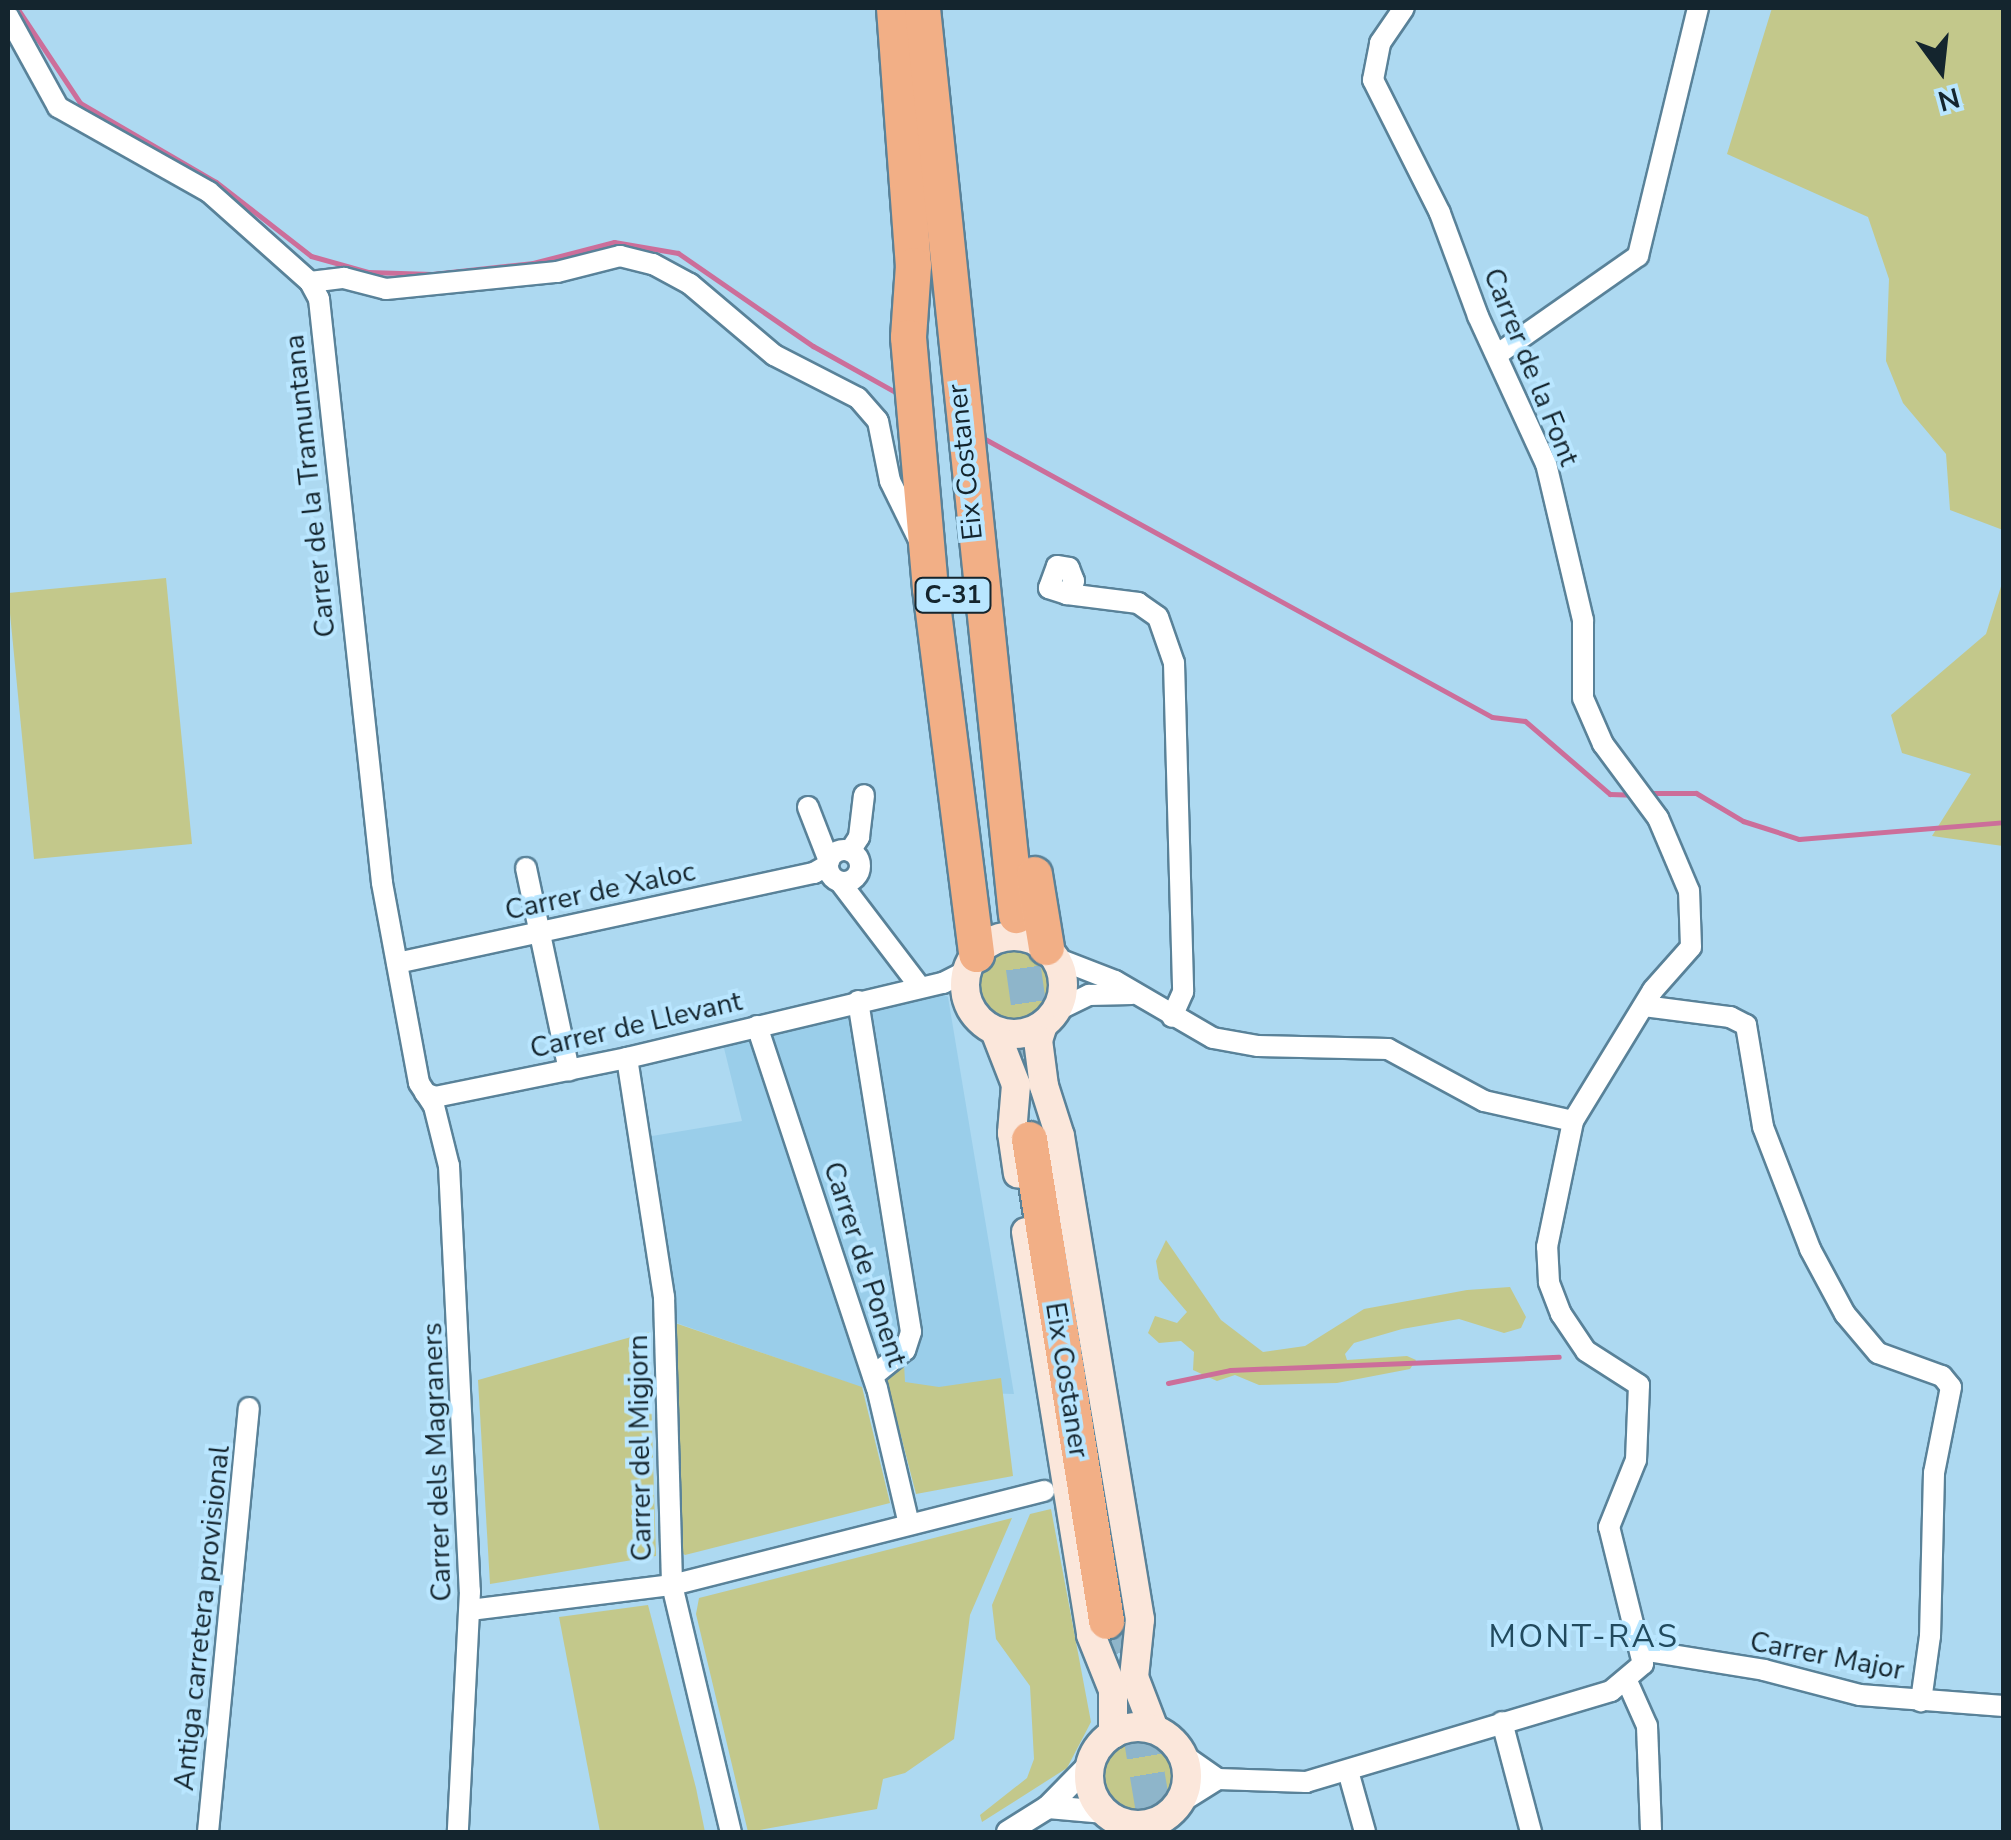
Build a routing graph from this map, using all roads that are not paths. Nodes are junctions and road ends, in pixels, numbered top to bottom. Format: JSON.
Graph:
{"nodes":[{"id":1,"x":894,"y":8,"type":"edge"},
{"id":2,"x":922,"y":8,"type":"edge"},
{"id":3,"x":1404,"y":8,"type":"edge"},
{"id":4,"x":1698,"y":8,"type":"edge"},
{"id":5,"x":8,"y":16,"type":"edge"},
{"id":6,"x":913,"y":265,"type":"junction"},
{"id":7,"x":310,"y":282,"type":"junction"},
{"id":8,"x":946,"y":285,"type":"junction"},
{"id":9,"x":1498,"y":354,"type":"junction"},
{"id":10,"x":930,"y":588,"type":"junction"},
{"id":11,"x":1067,"y":594,"type":"dead end"},
{"id":12,"x":864,"y":795,"type":"dead end"},
{"id":13,"x":808,"y":806,"type":"dead end"},
{"id":14,"x":832,"y":863,"type":"junction"},
{"id":15,"x":526,"y":868,"type":"dead end"},
{"id":16,"x":857,"y":908,"type":"junction"},
{"id":17,"x":538,"y":933,"type":"junction"},
{"id":18,"x":1051,"y":953,"type":"junction"},
{"id":19,"x":977,"y":957,"type":"junction"},
{"id":20,"x":397,"y":962,"type":"junction"},
{"id":21,"x":920,"y":987,"type":"junction"},
{"id":22,"x":1134,"y":994,"type":"junction"},
{"id":23,"x":858,"y":1001,"type":"junction"},
{"id":24,"x":1644,"y":1006,"type":"junction"},
{"id":25,"x":1172,"y":1017,"type":"junction"},
{"id":26,"x":1050,"y":1018,"type":"junction"},
{"id":27,"x":757,"y":1026,"type":"junction"},
{"id":28,"x":995,"y":1031,"type":"junction"},
{"id":29,"x":627,"y":1058,"type":"junction"},
{"id":30,"x":569,"y":1070,"type":"junction"},
{"id":31,"x":426,"y":1094,"type":"junction"},
{"id":32,"x":1573,"y":1121,"type":"junction"},
{"id":33,"x":1038,"y":1137,"type":"dead end"},
{"id":34,"x":872,"y":1376,"type":"junction"},
{"id":35,"x":249,"y":1408,"type":"dead end"},
{"id":36,"x":1044,"y":1491,"type":"dead end"},
{"id":37,"x":909,"y":1524,"type":"junction"},
{"id":38,"x":672,"y":1584,"type":"junction"},
{"id":39,"x":470,"y":1610,"type":"junction"},
{"id":40,"x":1113,"y":1619,"type":"tunnel mouth"},
{"id":41,"x":1641,"y":1650,"type":"junction"},
{"id":42,"x":1627,"y":1681,"type":"junction"},
{"id":43,"x":1921,"y":1700,"type":"junction"},
{"id":44,"x":2004,"y":1706,"type":"edge"},
{"id":45,"x":1502,"y":1722,"type":"junction"},
{"id":46,"x":1154,"y":1730,"type":"junction"},
{"id":47,"x":1113,"y":1734,"type":"junction"},
{"id":48,"x":1182,"y":1754,"type":"junction"},
{"id":49,"x":1090,"y":1764,"type":"junction"},
{"id":50,"x":1348,"y":1771,"type":"junction"},
{"id":51,"x":1218,"y":1780,"type":"junction"},
{"id":52,"x":1048,"y":1808,"type":"junction"},
{"id":53,"x":1170,"y":1817,"type":"edge"},
{"id":54,"x":1115,"y":1821,"type":"edge"},
{"id":55,"x":208,"y":1832,"type":"edge"},
{"id":56,"x":458,"y":1832,"type":"edge"},
{"id":57,"x":731,"y":1832,"type":"edge"},
{"id":58,"x":1008,"y":1832,"type":"edge"},
{"id":59,"x":1366,"y":1832,"type":"edge"},
{"id":60,"x":1531,"y":1832,"type":"edge"},
{"id":61,"x":1651,"y":1832,"type":"edge"}],
"edges":[{"from":1,"to":6,"type":"highway","number":"C-31"},
{"from":2,"to":8,"type":"highway","name":"Eix Costaner","number":"C-31"},
{"from":3,"to":9,"type":"street","name":"Carrer de la Font"},
{"from":4,"to":9,"type":"street"},
{"from":5,"to":7,"type":"street"},
{"from":6,"to":10,"type":"highway"},
{"from":6,"to":19,"type":"highway","name":"Eix Costaner","number":"C-31"},
{"from":7,"to":10,"type":"street"},
{"from":7,"to":20,"type":"street","name":"Carrer de la Tramuntana"},
{"from":8,"to":18,"type":"highway"},
{"from":8,"to":19,"type":"highway","name":"Eix Costaner","number":"C-31"},
{"from":9,"to":24,"type":"street","name":"Carrer de la Font"},
{"from":10,"to":19,"type":"highway"},
{"from":11,"to":25,"type":"street"},
{"from":12,"to":14,"type":"street"},
{"from":13,"to":14,"type":"street"},
{"from":14,"to":16,"type":"street"},
{"from":14,"to":16,"type":"street"},
{"from":14,"to":17,"type":"street","name":"Carrer de Xaloc"},
{"from":15,"to":17,"type":"street"},
{"from":16,"to":21,"type":"street"},
{"from":17,"to":20,"type":"street","name":"Carrer de Xaloc"},
{"from":17,"to":30,"type":"street"},
{"from":18,"to":19,"type":"main road"},
{"from":18,"to":22,"type":"street"},
{"from":18,"to":26,"type":"main road"},
{"from":19,"to":21,"type":"street","name":"Carrer de Llevant"},
{"from":19,"to":28,"type":"main road"},
{"from":20,"to":31,"type":"street","name":"Carrer de la Tramuntana"},
{"from":21,"to":23,"type":"street","name":"Carrer de Llevant"},
{"from":22,"to":25,"type":"street"},
{"from":22,"to":26,"type":"street"},
{"from":23,"to":27,"type":"street","name":"Carrer de Llevant"},
{"from":23,"to":34,"type":"street"},
{"from":24,"to":32,"type":"street","name":"Carrer de la Font"},
{"from":24,"to":43,"type":"street"},
{"from":25,"to":32,"type":"street"},
{"from":26,"to":28,"type":"main road"},
{"from":26,"to":46,"type":"main road"},
{"from":27,"to":29,"type":"street","name":"Carrer de Llevant"},
{"from":27,"to":34,"type":"street","name":"Carrer de Ponent"},
{"from":28,"to":47,"type":"main road"},
{"from":29,"to":30,"type":"street","name":"Carrer de Llevant"},
{"from":29,"to":38,"type":"street","name":"Carrer del Migjorn"},
{"from":30,"to":31,"type":"street","name":"Carrer de Llevant"},
{"from":31,"to":39,"type":"street","name":"Carrer dels Magraners"},
{"from":32,"to":41,"type":"street","name":"Carrer de la Font"},
{"from":33,"to":40,"type":"highway","name":"Eix Costaner"},
{"from":34,"to":37,"type":"street","name":"Carrer de Ponent"},
{"from":35,"to":55,"type":"street","name":"Antiga carretera provisional"},
{"from":36,"to":37,"type":"street"},
{"from":37,"to":38,"type":"street"},
{"from":38,"to":39,"type":"street"},
{"from":38,"to":57,"type":"street","name":"Carrer del Migjorn"},
{"from":39,"to":56,"type":"street","name":"Carrer dels Magraners"},
{"from":41,"to":42,"type":"street"},
{"from":41,"to":43,"type":"street","name":"Carrer Major"},
{"from":42,"to":45,"type":"street"},
{"from":42,"to":61,"type":"street"},
{"from":43,"to":44,"type":"street","name":"Carrer Major"},
{"from":45,"to":50,"type":"street"},
{"from":45,"to":60,"type":"street"},
{"from":46,"to":47,"type":"main road"},
{"from":46,"to":48,"type":"main road"},
{"from":47,"to":49,"type":"main road"},
{"from":48,"to":51,"type":"street"},
{"from":48,"to":53,"type":"main road"},
{"from":49,"to":52,"type":"street"},
{"from":49,"to":54,"type":"main road"},
{"from":50,"to":51,"type":"street"},
{"from":50,"to":59,"type":"street"},
{"from":51,"to":53,"type":"street"},
{"from":52,"to":54,"type":"street"},
{"from":52,"to":58,"type":"street"},
{"from":53,"to":54,"type":"main road"}]}
